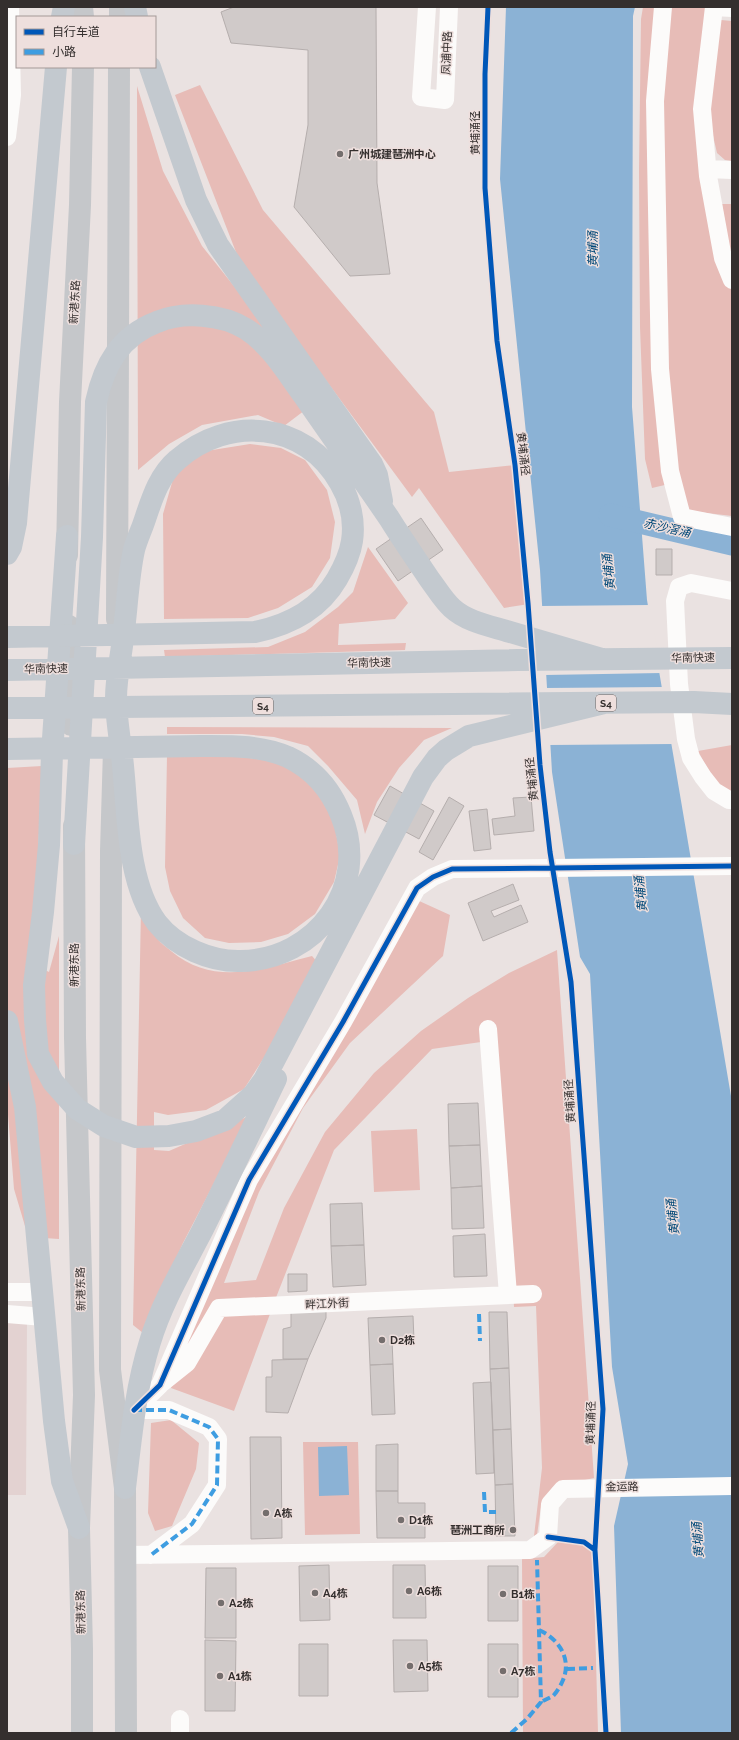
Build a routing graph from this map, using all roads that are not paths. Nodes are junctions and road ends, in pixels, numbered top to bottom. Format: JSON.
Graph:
{"nodes":[{"id":1,"x":10,"y":7,"type":"edge"},
{"id":2,"x":427,"y":7,"type":"edge"},
{"id":3,"x":449,"y":7,"type":"edge"},
{"id":4,"x":663,"y":7,"type":"edge"},
{"id":5,"x":714,"y":7,"type":"edge"},
{"id":6,"x":732,"y":8,"type":"edge"},
{"id":7,"x":56,"y":68,"type":"edge"},
{"id":8,"x":83,"y":68,"type":"edge"},
{"id":9,"x":119,"y":68,"type":"edge"},
{"id":10,"x":150,"y":68,"type":"edge"},
{"id":11,"x":7,"y":137,"type":"edge"},
{"id":12,"x":708,"y":170,"type":"junction"},
{"id":13,"x":732,"y":170,"type":"edge"},
{"id":14,"x":732,"y":280,"type":"edge"},
{"id":15,"x":383,"y":510,"type":"junction"},
{"id":16,"x":732,"y":527,"type":"edge"},
{"id":17,"x":67,"y":536,"type":"junction"},
{"id":18,"x":7,"y":554,"type":"edge"},
{"id":19,"x":732,"y":591,"type":"edge"},
{"id":20,"x":7,"y":637,"type":"edge"},
{"id":21,"x":732,"y":658,"type":"edge"},
{"id":22,"x":602,"y":659,"type":"junction"},
{"id":23,"x":7,"y":670,"type":"edge"},
{"id":24,"x":116,"y":698,"type":"junction"},
{"id":25,"x":732,"y":704,"type":"edge"},
{"id":26,"x":7,"y":708,"type":"edge"},
{"id":27,"x":519,"y":714,"type":"junction"},
{"id":28,"x":7,"y":749,"type":"edge"},
{"id":29,"x":732,"y":800,"type":"edge"},
{"id":30,"x":74,"y":844,"type":"junction"},
{"id":31,"x":121,"y":852,"type":"junction"},
{"id":32,"x":732,"y":866,"type":"edge"},
{"id":33,"x":344,"y":930,"type":"junction"},
{"id":34,"x":7,"y":1021,"type":"edge"},
{"id":35,"x":488,"y":1030,"type":"dead end"},
{"id":36,"x":7,"y":1292,"type":"edge"},
{"id":37,"x":42,"y":1292,"type":"junction"},
{"id":38,"x":532,"y":1294,"type":"dead end"},
{"id":39,"x":508,"y":1295,"type":"junction"},
{"id":40,"x":7,"y":1314,"type":"edge"},
{"id":41,"x":44,"y":1317,"type":"junction"},
{"id":42,"x":160,"y":1385,"type":"junction"},
{"id":43,"x":134,"y":1410,"type":"junction"},
{"id":44,"x":732,"y":1486,"type":"edge"},
{"id":45,"x":125,"y":1488,"type":"junction"},
{"id":46,"x":79,"y":1528,"type":"junction"},
{"id":47,"x":125,"y":1555,"type":"junction"},
{"id":48,"x":151,"y":1555,"type":"junction"},
{"id":49,"x":82,"y":1733,"type":"edge"},
{"id":50,"x":126,"y":1733,"type":"edge"}],
"edges":[{"from":1,"to":11,"type":"street"},
{"from":2,"to":3,"type":"street","name":"凤浦中路"},
{"from":4,"to":16,"type":"street"},
{"from":5,"to":6,"type":"street"},
{"from":5,"to":12,"type":"street"},
{"from":7,"to":18,"type":"highway"},
{"from":8,"to":17,"type":"main road","name":"新港东路"},
{"from":9,"to":24,"type":"main road"},
{"from":10,"to":15,"type":"highway"},
{"from":12,"to":13,"type":"street"},
{"from":12,"to":14,"type":"street"},
{"from":15,"to":22,"type":"highway"},
{"from":15,"to":30,"type":"highway"},
{"from":17,"to":30,"type":"main road","name":"新港东路"},
{"from":17,"to":33,"type":"highway"},
{"from":19,"to":29,"type":"street"},
{"from":20,"to":24,"type":"highway"},
{"from":21,"to":22,"type":"highway","name":"华南快速"},
{"from":22,"to":23,"type":"highway","name":"华南快速"},
{"from":24,"to":31,"type":"highway"},
{"from":25,"to":27,"type":"highway","number":"S4"},
{"from":26,"to":27,"type":"highway","number":"S4"},
{"from":27,"to":33,"type":"highway"},
{"from":28,"to":31,"type":"highway"},
{"from":30,"to":46,"type":"main road","name":"新港东路"},
{"from":31,"to":45,"type":"main road"},
{"from":32,"to":42,"type":"street"},
{"from":33,"to":43,"type":"highway"},
{"from":34,"to":37,"type":"highway"},
{"from":35,"to":39,"type":"street"},
{"from":36,"to":37,"type":"street"},
{"from":37,"to":41,"type":"highway"},
{"from":38,"to":39,"type":"street","name":"畔江外街"},
{"from":39,"to":42,"type":"street","name":"畔江外街"},
{"from":40,"to":41,"type":"street"},
{"from":41,"to":46,"type":"highway"},
{"from":42,"to":43,"type":"street"},
{"from":43,"to":45,"type":"highway"},
{"from":43,"to":48,"type":"street"},
{"from":44,"to":48,"type":"street","name":"金运路"},
{"from":45,"to":47,"type":"main road"},
{"from":46,"to":49,"type":"main road","name":"新港东路"},
{"from":47,"to":48,"type":"street"},
{"from":47,"to":50,"type":"main road"}]}
